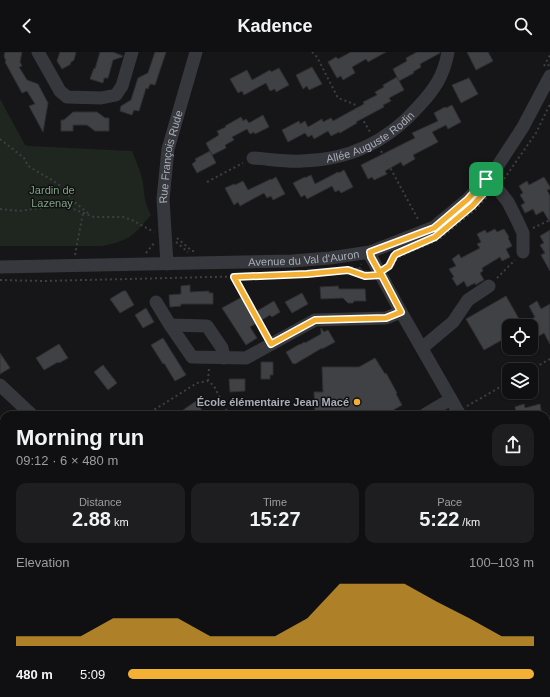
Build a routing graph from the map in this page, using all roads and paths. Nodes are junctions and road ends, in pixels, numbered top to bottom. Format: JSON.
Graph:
{"nodes":[{"id":1,"x":38,"y":52,"type":"edge"},
{"id":2,"x":132,"y":52,"type":"edge"},
{"id":3,"x":196,"y":52,"type":"edge"},
{"id":4,"x":448,"y":52,"type":"edge"},
{"id":5,"x":550,"y":54,"type":"edge"},
{"id":6,"x":550,"y":62,"type":"edge"},
{"id":7,"x":547,"y":70,"type":"edge"},
{"id":8,"x":0,"y":139,"type":"edge"},
{"id":9,"x":253,"y":158,"type":"joint"},
{"id":10,"x":486,"y":179,"type":"junction"},
{"id":11,"x":206,"y":182,"type":"dead end"},
{"id":12,"x":0,"y":209,"type":"edge"},
{"id":13,"x":83,"y":213,"type":"junction"},
{"id":14,"x":91,"y":216,"type":"junction"},
{"id":15,"x":425,"y":219,"type":"dead end"},
{"id":16,"x":550,"y":220,"type":"edge"},
{"id":17,"x":420,"y":222,"type":"dead end"},
{"id":18,"x":523,"y":233,"type":"junction"},
{"id":19,"x":166,"y":237,"type":"junction"},
{"id":20,"x":200,"y":250,"type":"dead end"},
{"id":21,"x":370,"y":252,"type":"junction"},
{"id":22,"x":523,"y":252,"type":"joint"},
{"id":23,"x":396,"y":254,"type":"dead end"},
{"id":24,"x":74,"y":258,"type":"dead end"},
{"id":25,"x":167,"y":264,"type":"junction"},
{"id":26,"x":347,"y":266,"type":"dead end"},
{"id":27,"x":0,"y":267,"type":"edge"},
{"id":28,"x":380,"y":274,"type":"junction"},
{"id":29,"x":234,"y":277,"type":"junction"},
{"id":30,"x":0,"y":280,"type":"edge"},
{"id":31,"x":489,"y":286,"type":"joint"},
{"id":32,"x":156,"y":302,"type":"dead end"},
{"id":33,"x":401,"y":312,"type":"junction"},
{"id":34,"x":170,"y":325,"type":"junction"},
{"id":35,"x":271,"y":344,"type":"junction"},
{"id":36,"x":422,"y":348,"type":"junction"},
{"id":37,"x":224,"y":358,"type":"junction"},
{"id":38,"x":550,"y":359,"type":"edge"},
{"id":39,"x":538,"y":366,"type":"edge"},
{"id":40,"x":0,"y":385,"type":"edge"},
{"id":41,"x":502,"y":386,"type":"edge"},
{"id":42,"x":451,"y":399,"type":"junction"},
{"id":43,"x":28,"y":411,"type":"edge"},
{"id":44,"x":152,"y":411,"type":"edge"},
{"id":45,"x":227,"y":411,"type":"edge"},
{"id":46,"x":431,"y":411,"type":"edge"},
{"id":47,"x":458,"y":411,"type":"edge"},
{"id":48,"x":462,"y":411,"type":"edge"}],
"edges":[{"from":1,"to":2,"type":"street"},
{"from":3,"to":19,"type":"street","name":"Rue François Rude"},
{"from":4,"to":9,"type":"street","name":"Allée Auguste Rodin"},
{"from":5,"to":7,"type":"path"},
{"from":6,"to":7,"type":"path"},
{"from":7,"to":10,"type":"street","name":"Avenue du Val d'Auron"},
{"from":8,"to":14,"type":"path"},
{"from":9,"to":11,"type":"path"},
{"from":10,"to":18,"type":"street"},
{"from":10,"to":21,"type":"street","name":"Avenue du Val d'Auron"},
{"from":12,"to":13,"type":"path"},
{"from":13,"to":14,"type":"path"},
{"from":13,"to":24,"type":"path"},
{"from":14,"to":19,"type":"path"},
{"from":15,"to":17,"type":"path"},
{"from":16,"to":18,"type":"path"},
{"from":18,"to":22,"type":"street"},
{"from":19,"to":20,"type":"path"},
{"from":19,"to":25,"type":"street","name":"Rue François Rude"},
{"from":21,"to":25,"type":"street","name":"Avenue du Val d'Auron"},
{"from":21,"to":28,"type":"street"},
{"from":22,"to":31,"type":"path"},
{"from":23,"to":28,"type":"path"},
{"from":25,"to":27,"type":"street","name":"Avenue du Val d'Auron"},
{"from":26,"to":28,"type":"path"},
{"from":28,"to":29,"type":"path"},
{"from":28,"to":33,"type":"street"},
{"from":29,"to":30,"type":"path"},
{"from":29,"to":35,"type":"path"},
{"from":31,"to":36,"type":"street"},
{"from":32,"to":34,"type":"street"},
{"from":33,"to":35,"type":"street"},
{"from":33,"to":36,"type":"street"},
{"from":34,"to":37,"type":"street"},
{"from":34,"to":37,"type":"street"},
{"from":35,"to":37,"type":"street"},
{"from":36,"to":42,"type":"street"},
{"from":38,"to":39,"type":"path"},
{"from":40,"to":43,"type":"street"},
{"from":41,"to":48,"type":"path"},
{"from":42,"to":46,"type":"street"},
{"from":42,"to":47,"type":"street"},
{"from":44,"to":45,"type":"path"}]}
